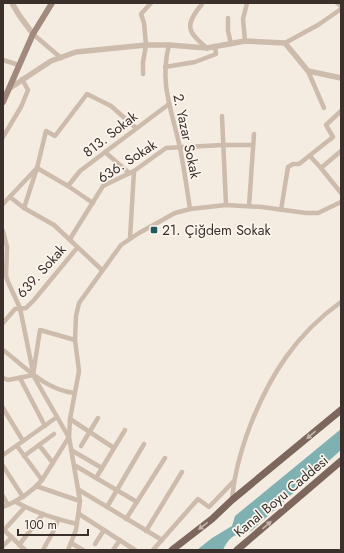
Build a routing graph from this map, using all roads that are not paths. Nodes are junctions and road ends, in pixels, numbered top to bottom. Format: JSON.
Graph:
{"nodes":[{"id":1,"x":12,"y":3,"type":"edge"},
{"id":2,"x":52,"y":3,"type":"edge"},
{"id":3,"x":151,"y":3,"type":"edge"},
{"id":4,"x":247,"y":3,"type":"edge"},
{"id":5,"x":337,"y":3,"type":"edge"},
{"id":6,"x":202,"y":4,"type":"dead end"},
{"id":7,"x":341,"y":6,"type":"edge"},
{"id":8,"x":341,"y":9,"type":"edge"},
{"id":9,"x":228,"y":18,"type":"dead end"},
{"id":10,"x":33,"y":34,"type":"junction"},
{"id":11,"x":245,"y":41,"type":"junction"},
{"id":12,"x":285,"y":43,"type":"junction"},
{"id":13,"x":231,"y":44,"type":"junction"},
{"id":14,"x":146,"y":45,"type":"junction"},
{"id":15,"x":169,"y":45,"type":"junction"},
{"id":16,"x":214,"y":46,"type":"junction"},
{"id":17,"x":207,"y":48,"type":"junction"},
{"id":18,"x":61,"y":58,"type":"junction"},
{"id":19,"x":3,"y":60,"type":"edge"},
{"id":20,"x":19,"y":65,"type":"junction"},
{"id":21,"x":165,"y":67,"type":"junction"},
{"id":22,"x":308,"y":71,"type":"junction"},
{"id":23,"x":144,"y":74,"type":"dead end"},
{"id":24,"x":341,"y":78,"type":"edge"},
{"id":25,"x":22,"y":79,"type":"junction"},
{"id":26,"x":10,"y":88,"type":"junction"},
{"id":27,"x":3,"y":90,"type":"edge"},
{"id":28,"x":3,"y":102,"type":"edge"},
{"id":29,"x":169,"y":104,"type":"junction"},
{"id":30,"x":324,"y":108,"type":"dead end"},
{"id":31,"x":341,"y":111,"type":"edge"},
{"id":32,"x":222,"y":116,"type":"dead end"},
{"id":33,"x":136,"y":128,"type":"junction"},
{"id":34,"x":254,"y":134,"type":"dead end"},
{"id":35,"x":3,"y":137,"type":"edge"},
{"id":36,"x":223,"y":145,"type":"junction"},
{"id":37,"x":253,"y":145,"type":"junction"},
{"id":38,"x":180,"y":147,"type":"junction"},
{"id":39,"x":341,"y":151,"type":"edge"},
{"id":40,"x":105,"y":152,"type":"junction"},
{"id":41,"x":310,"y":156,"type":"junction"},
{"id":42,"x":37,"y":168,"type":"junction"},
{"id":43,"x":321,"y":168,"type":"junction"},
{"id":44,"x":134,"y":171,"type":"junction"},
{"id":45,"x":129,"y":173,"type":"junction"},
{"id":46,"x":68,"y":186,"type":"junction"},
{"id":47,"x":341,"y":193,"type":"edge"},
{"id":48,"x":10,"y":197,"type":"junction"},
{"id":49,"x":341,"y":202,"type":"edge"},
{"id":50,"x":93,"y":203,"type":"junction"},
{"id":51,"x":3,"y":204,"type":"edge"},
{"id":52,"x":226,"y":205,"type":"junction"},
{"id":53,"x":249,"y":206,"type":"junction"},
{"id":54,"x":24,"y":208,"type":"junction"},
{"id":55,"x":190,"y":209,"type":"junction"},
{"id":56,"x":281,"y":210,"type":"junction"},
{"id":57,"x":3,"y":231,"type":"edge"},
{"id":58,"x":130,"y":238,"type":"junction"},
{"id":59,"x":70,"y":239,"type":"junction"},
{"id":60,"x":77,"y":248,"type":"junction"},
{"id":61,"x":102,"y":270,"type":"junction"},
{"id":62,"x":341,"y":302,"type":"edge"},
{"id":63,"x":20,"y":308,"type":"junction"},
{"id":64,"x":3,"y":323,"type":"edge"},
{"id":65,"x":75,"y":340,"type":"junction"},
{"id":66,"x":3,"y":350,"type":"edge"},
{"id":67,"x":33,"y":375,"type":"junction"},
{"id":68,"x":3,"y":378,"type":"edge"},
{"id":69,"x":20,"y":378,"type":"junction"},
{"id":70,"x":74,"y":393,"type":"junction"},
{"id":71,"x":3,"y":408,"type":"edge"},
{"id":72,"x":341,"y":410,"type":"edge"},
{"id":73,"x":57,"y":417,"type":"junction"},
{"id":74,"x":98,"y":418,"type":"dead end"},
{"id":75,"x":70,"y":420,"type":"junction"},
{"id":76,"x":45,"y":426,"type":"junction"},
{"id":77,"x":125,"y":430,"type":"dead end"},
{"id":78,"x":89,"y":432,"type":"junction"},
{"id":79,"x":54,"y":434,"type":"dead end"},
{"id":80,"x":69,"y":437,"type":"junction"},
{"id":81,"x":24,"y":441,"type":"junction"},
{"id":82,"x":144,"y":444,"type":"dead end"},
{"id":83,"x":39,"y":445,"type":"junction"},
{"id":84,"x":17,"y":446,"type":"junction"},
{"id":85,"x":81,"y":446,"type":"dead end"},
{"id":86,"x":3,"y":447,"type":"edge"},
{"id":87,"x":114,"y":448,"type":"junction"},
{"id":88,"x":70,"y":450,"type":"junction"},
{"id":89,"x":5,"y":454,"type":"edge"},
{"id":90,"x":24,"y":456,"type":"junction"},
{"id":91,"x":165,"y":458,"type":"dead end"},
{"id":92,"x":341,"y":461,"type":"edge"},
{"id":93,"x":53,"y":463,"type":"junction"},
{"id":94,"x":74,"y":465,"type":"junction"},
{"id":95,"x":3,"y":466,"type":"edge"},
{"id":96,"x":102,"y":468,"type":"junction"},
{"id":97,"x":182,"y":472,"type":"dead end"},
{"id":98,"x":96,"y":478,"type":"junction"},
{"id":99,"x":42,"y":480,"type":"junction"},
{"id":100,"x":233,"y":482,"type":"junction"},
{"id":101,"x":36,"y":486,"type":"junction"},
{"id":102,"x":79,"y":490,"type":"junction"},
{"id":103,"x":118,"y":490,"type":"junction"},
{"id":104,"x":3,"y":496,"type":"edge"},
{"id":105,"x":23,"y":497,"type":"junction"},
{"id":106,"x":232,"y":500,"type":"junction"},
{"id":107,"x":80,"y":501,"type":"junction"},
{"id":108,"x":16,"y":502,"type":"junction"},
{"id":109,"x":137,"y":502,"type":"junction"},
{"id":110,"x":5,"y":506,"type":"edge"},
{"id":111,"x":25,"y":507,"type":"junction"},
{"id":112,"x":107,"y":507,"type":"junction"},
{"id":113,"x":43,"y":514,"type":"junction"},
{"id":114,"x":79,"y":514,"type":"junction"},
{"id":115,"x":126,"y":519,"type":"junction"},
{"id":116,"x":58,"y":520,"type":"junction"},
{"id":117,"x":77,"y":524,"type":"junction"},
{"id":118,"x":4,"y":530,"type":"edge"},
{"id":119,"x":104,"y":530,"type":"junction"},
{"id":120,"x":146,"y":531,"type":"junction"},
{"id":121,"x":12,"y":537,"type":"junction"},
{"id":122,"x":120,"y":540,"type":"junction"},
{"id":123,"x":162,"y":540,"type":"junction"},
{"id":124,"x":71,"y":542,"type":"junction"},
{"id":125,"x":19,"y":544,"type":"junction"},
{"id":126,"x":95,"y":544,"type":"dead end"},
{"id":127,"x":3,"y":546,"type":"edge"},
{"id":128,"x":25,"y":550,"type":"edge"},
{"id":129,"x":43,"y":550,"type":"edge"},
{"id":130,"x":68,"y":550,"type":"edge"},
{"id":131,"x":83,"y":550,"type":"edge"},
{"id":132,"x":114,"y":550,"type":"edge"},
{"id":133,"x":135,"y":550,"type":"edge"},
{"id":134,"x":153,"y":550,"type":"edge"},
{"id":135,"x":172,"y":550,"type":"edge"},
{"id":136,"x":237,"y":550,"type":"edge"}],
"edges":[{"from":1,"to":10,"type":"street"},
{"from":2,"to":10,"type":"main road"},
{"from":3,"to":14,"type":"street"},
{"from":4,"to":11,"type":"street"},
{"from":5,"to":7,"type":"street"},
{"from":6,"to":17,"type":"street"},
{"from":8,"to":12,"type":"street"},
{"from":9,"to":13,"type":"street"},
{"from":10,"to":18,"type":"street"},
{"from":10,"to":20,"type":"main road"},
{"from":11,"to":12,"type":"street"},
{"from":11,"to":13,"type":"street"},
{"from":12,"to":22,"type":"street"},
{"from":13,"to":16,"type":"street"},
{"from":14,"to":15,"type":"street"},
{"from":14,"to":18,"type":"street"},
{"from":14,"to":23,"type":"street"},
{"from":15,"to":17,"type":"street"},
{"from":15,"to":21,"type":"street","name":"2. Yazar Sokak"},
{"from":16,"to":17,"type":"street"},
{"from":16,"to":21,"type":"street"},
{"from":18,"to":25,"type":"street"},
{"from":19,"to":20,"type":"street"},
{"from":20,"to":26,"type":"main road"},
{"from":21,"to":29,"type":"street","name":"2. Yazar Sokak"},
{"from":22,"to":24,"type":"street"},
{"from":22,"to":30,"type":"street"},
{"from":25,"to":26,"type":"street"},
{"from":25,"to":35,"type":"street"},
{"from":26,"to":27,"type":"main road"},
{"from":26,"to":28,"type":"main road"},
{"from":29,"to":33,"type":"street","name":"813. Sokak"},
{"from":29,"to":38,"type":"street","name":"2. Yazar Sokak"},
{"from":31,"to":41,"type":"street"},
{"from":32,"to":36,"type":"street"},
{"from":33,"to":40,"type":"street","name":"813. Sokak"},
{"from":33,"to":42,"type":"street"},
{"from":34,"to":37,"type":"street"},
{"from":36,"to":37,"type":"street","name":"636. Sokak"},
{"from":36,"to":38,"type":"street","name":"636. Sokak"},
{"from":36,"to":52,"type":"street"},
{"from":37,"to":53,"type":"street"},
{"from":38,"to":44,"type":"street","name":"636. Sokak"},
{"from":38,"to":55,"type":"street","name":"2. Yazar Sokak"},
{"from":39,"to":43,"type":"street"},
{"from":40,"to":45,"type":"street"},
{"from":40,"to":46,"type":"street","name":"813. Sokak"},
{"from":41,"to":43,"type":"street"},
{"from":41,"to":56,"type":"street"},
{"from":42,"to":46,"type":"street"},
{"from":42,"to":48,"type":"street"},
{"from":42,"to":54,"type":"street"},
{"from":43,"to":47,"type":"street"},
{"from":44,"to":45,"type":"street","name":"636. Sokak"},
{"from":44,"to":58,"type":"street"},
{"from":45,"to":50,"type":"street","name":"636. Sokak"},
{"from":46,"to":50,"type":"street"},
{"from":48,"to":51,"type":"street"},
{"from":48,"to":54,"type":"street"},
{"from":49,"to":56,"type":"street"},
{"from":50,"to":59,"type":"street","name":"636. Sokak"},
{"from":52,"to":53,"type":"street"},
{"from":52,"to":55,"type":"street"},
{"from":53,"to":56,"type":"street"},
{"from":54,"to":59,"type":"street"},
{"from":55,"to":58,"type":"street"},
{"from":57,"to":63,"type":"street"},
{"from":58,"to":61,"type":"street"},
{"from":59,"to":60,"type":"street"},
{"from":60,"to":61,"type":"street"},
{"from":60,"to":63,"type":"street","name":"639. Sokak"},
{"from":61,"to":65,"type":"street"},
{"from":62,"to":100,"type":"street"},
{"from":63,"to":64,"type":"street","name":"639. Sokak"},
{"from":63,"to":67,"type":"street"},
{"from":65,"to":67,"type":"street"},
{"from":65,"to":70,"type":"street"},
{"from":66,"to":67,"type":"street"},
{"from":67,"to":69,"type":"street"},
{"from":67,"to":70,"type":"street"},
{"from":67,"to":73,"type":"street"},
{"from":68,"to":69,"type":"street"},
{"from":69,"to":76,"type":"street"},
{"from":70,"to":75,"type":"street"},
{"from":71,"to":81,"type":"street"},
{"from":72,"to":106,"type":"main road","one_way":true},
{"from":73,"to":76,"type":"street"},
{"from":73,"to":80,"type":"street"},
{"from":74,"to":78,"type":"street"},
{"from":75,"to":78,"type":"street"},
{"from":75,"to":80,"type":"street"},
{"from":76,"to":81,"type":"street"},
{"from":77,"to":87,"type":"street"},
{"from":78,"to":85,"type":"street"},
{"from":78,"to":87,"type":"street"},
{"from":79,"to":83,"type":"street"},
{"from":80,"to":88,"type":"street"},
{"from":80,"to":93,"type":"street"},
{"from":81,"to":84,"type":"street"},
{"from":82,"to":103,"type":"street"},
{"from":83,"to":90,"type":"street"},
{"from":83,"to":93,"type":"street"},
{"from":84,"to":89,"type":"street"},
{"from":84,"to":90,"type":"street"},
{"from":86,"to":89,"type":"street"},
{"from":87,"to":96,"type":"street"},
{"from":88,"to":94,"type":"street"},
{"from":88,"to":96,"type":"street"},
{"from":90,"to":99,"type":"street"},
{"from":91,"to":109,"type":"street"},
{"from":136,"to":92,"type":"main road","name":"Kanal Boyu Caddesi","one_way":true},
{"from":93,"to":99,"type":"street"},
{"from":94,"to":98,"type":"street"},
{"from":94,"to":102,"type":"street"},
{"from":95,"to":105,"type":"street"},
{"from":96,"to":98,"type":"street"},
{"from":97,"to":120,"type":"street"},
{"from":98,"to":103,"type":"street"},
{"from":99,"to":101,"type":"street"},
{"from":100,"to":106,"type":"street"},
{"from":100,"to":123,"type":"street"},
{"from":101,"to":105,"type":"street"},
{"from":101,"to":107,"type":"street"},
{"from":102,"to":107,"type":"street"},
{"from":102,"to":112,"type":"street"},
{"from":103,"to":109,"type":"street"},
{"from":103,"to":112,"type":"street"},
{"from":104,"to":110,"type":"street"},
{"from":105,"to":108,"type":"street"},
{"from":106,"to":135,"type":"main road","one_way":true},
{"from":107,"to":114,"type":"street"},
{"from":108,"to":110,"type":"street"},
{"from":108,"to":111,"type":"street"},
{"from":109,"to":115,"type":"street"},
{"from":111,"to":113,"type":"street"},
{"from":111,"to":118,"type":"street"},
{"from":112,"to":115,"type":"street"},
{"from":113,"to":116,"type":"street"},
{"from":113,"to":125,"type":"street"},
{"from":114,"to":117,"type":"street"},
{"from":114,"to":119,"type":"street"},
{"from":115,"to":120,"type":"street"},
{"from":116,"to":117,"type":"street"},
{"from":116,"to":129,"type":"street"},
{"from":117,"to":124,"type":"street"},
{"from":118,"to":121,"type":"street"},
{"from":119,"to":122,"type":"street"},
{"from":119,"to":126,"type":"street"},
{"from":120,"to":123,"type":"street"},
{"from":121,"to":125,"type":"street"},
{"from":121,"to":127,"type":"street"},
{"from":122,"to":132,"type":"street"},
{"from":122,"to":133,"type":"street"},
{"from":123,"to":134,"type":"street"},
{"from":124,"to":130,"type":"street"},
{"from":124,"to":131,"type":"street"},
{"from":125,"to":128,"type":"street"}]}
